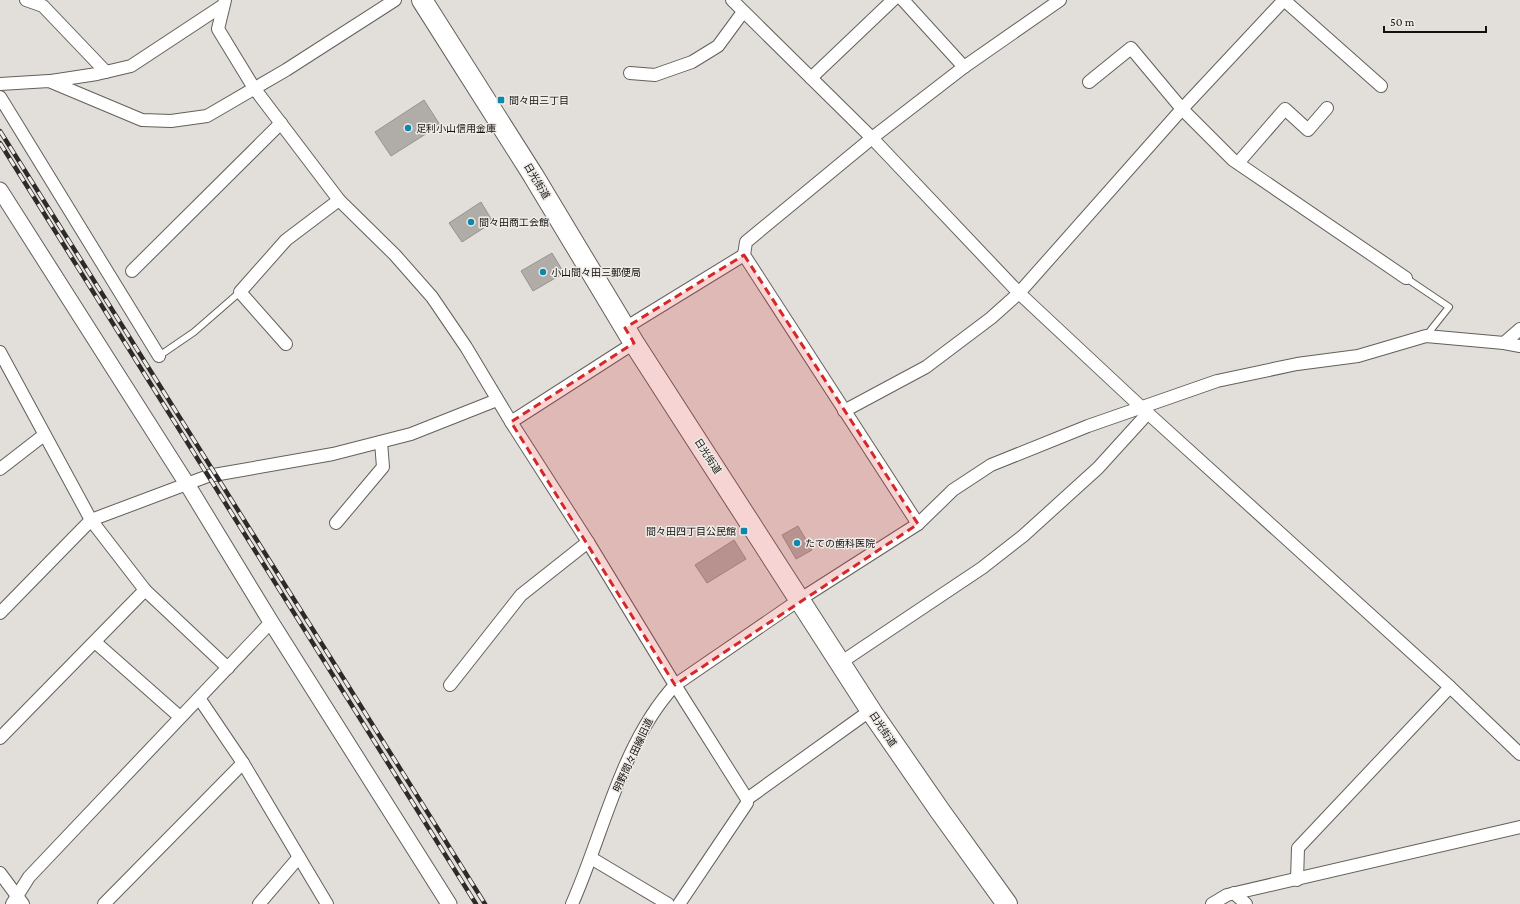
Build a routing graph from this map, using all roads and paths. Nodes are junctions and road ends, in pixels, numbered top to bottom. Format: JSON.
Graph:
{"nodes":[{"id":1,"x":26,"y":0,"type":"edge"},
{"id":2,"x":395,"y":0,"type":"edge"},
{"id":3,"x":422,"y":0,"type":"edge"},
{"id":4,"x":732,"y":0,"type":"edge"},
{"id":5,"x":893,"y":0,"type":"edge"},
{"id":6,"x":903,"y":0,"type":"edge"},
{"id":7,"x":1060,"y":0,"type":"edge"},
{"id":8,"x":1284,"y":0,"type":"edge"},
{"id":9,"x":224,"y":3,"type":"edge"},
{"id":10,"x":743,"y":12,"type":"junction"},
{"id":11,"x":964,"y":67,"type":"junction"},
{"id":12,"x":106,"y":72,"type":"junction"},
{"id":13,"x":630,"y":73,"type":"dead end"},
{"id":14,"x":811,"y":78,"type":"junction"},
{"id":15,"x":49,"y":81,"type":"junction"},
{"id":16,"x":1089,"y":82,"type":"dead end"},
{"id":17,"x":0,"y":84,"type":"edge"},
{"id":18,"x":1380,"y":86,"type":"dead end"},
{"id":19,"x":254,"y":88,"type":"junction"},
{"id":20,"x":0,"y":97,"type":"edge"},
{"id":21,"x":1327,"y":108,"type":"dead end"},
{"id":22,"x":1182,"y":109,"type":"junction"},
{"id":23,"x":281,"y":123,"type":"junction"},
{"id":24,"x":872,"y":138,"type":"junction"},
{"id":25,"x":1238,"y":163,"type":"junction"},
{"id":26,"x":0,"y":190,"type":"edge"},
{"id":27,"x":339,"y":200,"type":"junction"},
{"id":28,"x":744,"y":255,"type":"junction"},
{"id":29,"x":132,"y":271,"type":"dead end"},
{"id":30,"x":1406,"y":278,"type":"joint"},
{"id":31,"x":240,"y":292,"type":"junction"},
{"id":32,"x":1019,"y":293,"type":"junction"},
{"id":33,"x":1520,"y":329,"type":"edge"},
{"id":34,"x":630,"y":335,"type":"junction"},
{"id":35,"x":1426,"y":336,"type":"junction"},
{"id":36,"x":1504,"y":343,"type":"junction"},
{"id":37,"x":286,"y":344,"type":"dead end"},
{"id":38,"x":1520,"y":346,"type":"edge"},
{"id":39,"x":0,"y":352,"type":"edge"},
{"id":40,"x":159,"y":356,"type":"joint"},
{"id":41,"x":497,"y":400,"type":"junction"},
{"id":42,"x":1144,"y":410,"type":"junction"},
{"id":43,"x":844,"y":411,"type":"junction"},
{"id":44,"x":511,"y":422,"type":"junction"},
{"id":45,"x":44,"y":435,"type":"junction"},
{"id":46,"x":381,"y":442,"type":"junction"},
{"id":47,"x":0,"y":469,"type":"edge"},
{"id":48,"x":187,"y":484,"type":"junction"},
{"id":49,"x":91,"y":520,"type":"junction"},
{"id":50,"x":336,"y":524,"type":"dead end"},
{"id":51,"x":918,"y":524,"type":"junction"},
{"id":52,"x":588,"y":542,"type":"junction"},
{"id":53,"x":145,"y":590,"type":"junction"},
{"id":54,"x":800,"y":600,"type":"junction"},
{"id":55,"x":0,"y":613,"type":"edge"},
{"id":56,"x":271,"y":622,"type":"junction"},
{"id":57,"x":94,"y":642,"type":"junction"},
{"id":58,"x":840,"y":663,"type":"junction"},
{"id":59,"x":228,"y":668,"type":"junction"},
{"id":60,"x":450,"y":685,"type":"dead end"},
{"id":61,"x":675,"y":685,"type":"junction"},
{"id":62,"x":1450,"y":687,"type":"junction"},
{"id":63,"x":199,"y":698,"type":"junction"},
{"id":64,"x":871,"y":710,"type":"junction"},
{"id":65,"x":180,"y":717,"type":"junction"},
{"id":66,"x":0,"y":738,"type":"edge"},
{"id":67,"x":1520,"y":754,"type":"edge"},
{"id":68,"x":243,"y":764,"type":"junction"},
{"id":69,"x":747,"y":799,"type":"junction"},
{"id":70,"x":1520,"y":828,"type":"edge"},
{"id":71,"x":299,"y":856,"type":"junction"},
{"id":72,"x":591,"y":858,"type":"junction"},
{"id":73,"x":0,"y":873,"type":"edge"},
{"id":74,"x":1297,"y":880,"type":"junction"},
{"id":75,"x":1234,"y":893,"type":"junction"},
{"id":76,"x":17,"y":901,"type":"edge"},
{"id":77,"x":104,"y":904,"type":"edge"},
{"id":78,"x":259,"y":904,"type":"edge"},
{"id":79,"x":327,"y":904,"type":"edge"},
{"id":80,"x":448,"y":904,"type":"edge"},
{"id":81,"x":572,"y":904,"type":"edge"},
{"id":82,"x":668,"y":904,"type":"edge"},
{"id":83,"x":680,"y":904,"type":"edge"},
{"id":84,"x":1007,"y":904,"type":"edge"},
{"id":85,"x":1212,"y":904,"type":"edge"},
{"id":86,"x":1246,"y":904,"type":"edge"}],
"edges":[{"from":1,"to":12,"type":"street"},
{"from":2,"to":19,"type":"street"},
{"from":3,"to":34,"type":"highway","name":"日光街道"},
{"from":4,"to":10,"type":"street"},
{"from":5,"to":14,"type":"street"},
{"from":6,"to":11,"type":"street"},
{"from":7,"to":11,"type":"street"},
{"from":8,"to":18,"type":"street"},
{"from":8,"to":22,"type":"street"},
{"from":9,"to":12,"type":"street"},
{"from":9,"to":19,"type":"street"},
{"from":10,"to":13,"type":"street"},
{"from":10,"to":14,"type":"street"},
{"from":11,"to":24,"type":"street"},
{"from":12,"to":15,"type":"street"},
{"from":14,"to":24,"type":"street"},
{"from":15,"to":17,"type":"street"},
{"from":15,"to":19,"type":"street"},
{"from":16,"to":22,"type":"street"},
{"from":19,"to":23,"type":"street"},
{"from":20,"to":40,"type":"street"},
{"from":21,"to":25,"type":"street"},
{"from":22,"to":25,"type":"street"},
{"from":22,"to":32,"type":"street"},
{"from":23,"to":27,"type":"street"},
{"from":23,"to":29,"type":"street"},
{"from":24,"to":28,"type":"street"},
{"from":24,"to":32,"type":"street"},
{"from":25,"to":30,"type":"street"},
{"from":26,"to":48,"type":"street"},
{"from":27,"to":31,"type":"street"},
{"from":27,"to":41,"type":"street"},
{"from":28,"to":34,"type":"street"},
{"from":28,"to":43,"type":"street"},
{"from":30,"to":35,"type":"lane"},
{"from":31,"to":37,"type":"street"},
{"from":31,"to":40,"type":"lane"},
{"from":32,"to":42,"type":"street"},
{"from":32,"to":43,"type":"street"},
{"from":33,"to":36,"type":"street"},
{"from":34,"to":44,"type":"street"},
{"from":34,"to":54,"type":"highway","name":"日光街道"},
{"from":35,"to":36,"type":"street"},
{"from":35,"to":42,"type":"street","name":"明野間々田線旧道"},
{"from":36,"to":38,"type":"street"},
{"from":39,"to":45,"type":"street"},
{"from":41,"to":44,"type":"street"},
{"from":41,"to":46,"type":"street"},
{"from":42,"to":51,"type":"street","name":"明野間々田線旧道"},
{"from":42,"to":58,"type":"street"},
{"from":42,"to":62,"type":"street"},
{"from":43,"to":51,"type":"street"},
{"from":44,"to":52,"type":"street"},
{"from":45,"to":47,"type":"street"},
{"from":45,"to":49,"type":"street"},
{"from":46,"to":48,"type":"street"},
{"from":46,"to":50,"type":"street"},
{"from":48,"to":49,"type":"street"},
{"from":48,"to":56,"type":"street"},
{"from":49,"to":53,"type":"street"},
{"from":49,"to":55,"type":"street"},
{"from":51,"to":54,"type":"street","name":"明野間々田線旧道"},
{"from":52,"to":60,"type":"street"},
{"from":52,"to":61,"type":"street"},
{"from":53,"to":57,"type":"street"},
{"from":53,"to":59,"type":"street"},
{"from":54,"to":58,"type":"highway","name":"日光街道"},
{"from":54,"to":61,"type":"street","name":"明野間々田線旧道"},
{"from":56,"to":59,"type":"street"},
{"from":56,"to":80,"type":"street"},
{"from":57,"to":65,"type":"street"},
{"from":57,"to":66,"type":"street"},
{"from":58,"to":64,"type":"highway","name":"日光街道"},
{"from":59,"to":63,"type":"street"},
{"from":61,"to":69,"type":"street"},
{"from":61,"to":72,"type":"street","name":"明野間々田線旧道"},
{"from":62,"to":67,"type":"street"},
{"from":62,"to":74,"type":"street"},
{"from":63,"to":65,"type":"street"},
{"from":63,"to":68,"type":"street"},
{"from":64,"to":69,"type":"street"},
{"from":64,"to":84,"type":"highway","name":"日光街道"},
{"from":65,"to":76,"type":"street"},
{"from":68,"to":71,"type":"street"},
{"from":68,"to":77,"type":"street"},
{"from":69,"to":83,"type":"street"},
{"from":70,"to":74,"type":"street"},
{"from":71,"to":78,"type":"street"},
{"from":71,"to":79,"type":"street"},
{"from":72,"to":81,"type":"street","name":"明野間々田線旧道"},
{"from":72,"to":82,"type":"street"},
{"from":73,"to":76,"type":"street"},
{"from":74,"to":75,"type":"street"},
{"from":75,"to":85,"type":"street"},
{"from":75,"to":86,"type":"street"}]}
